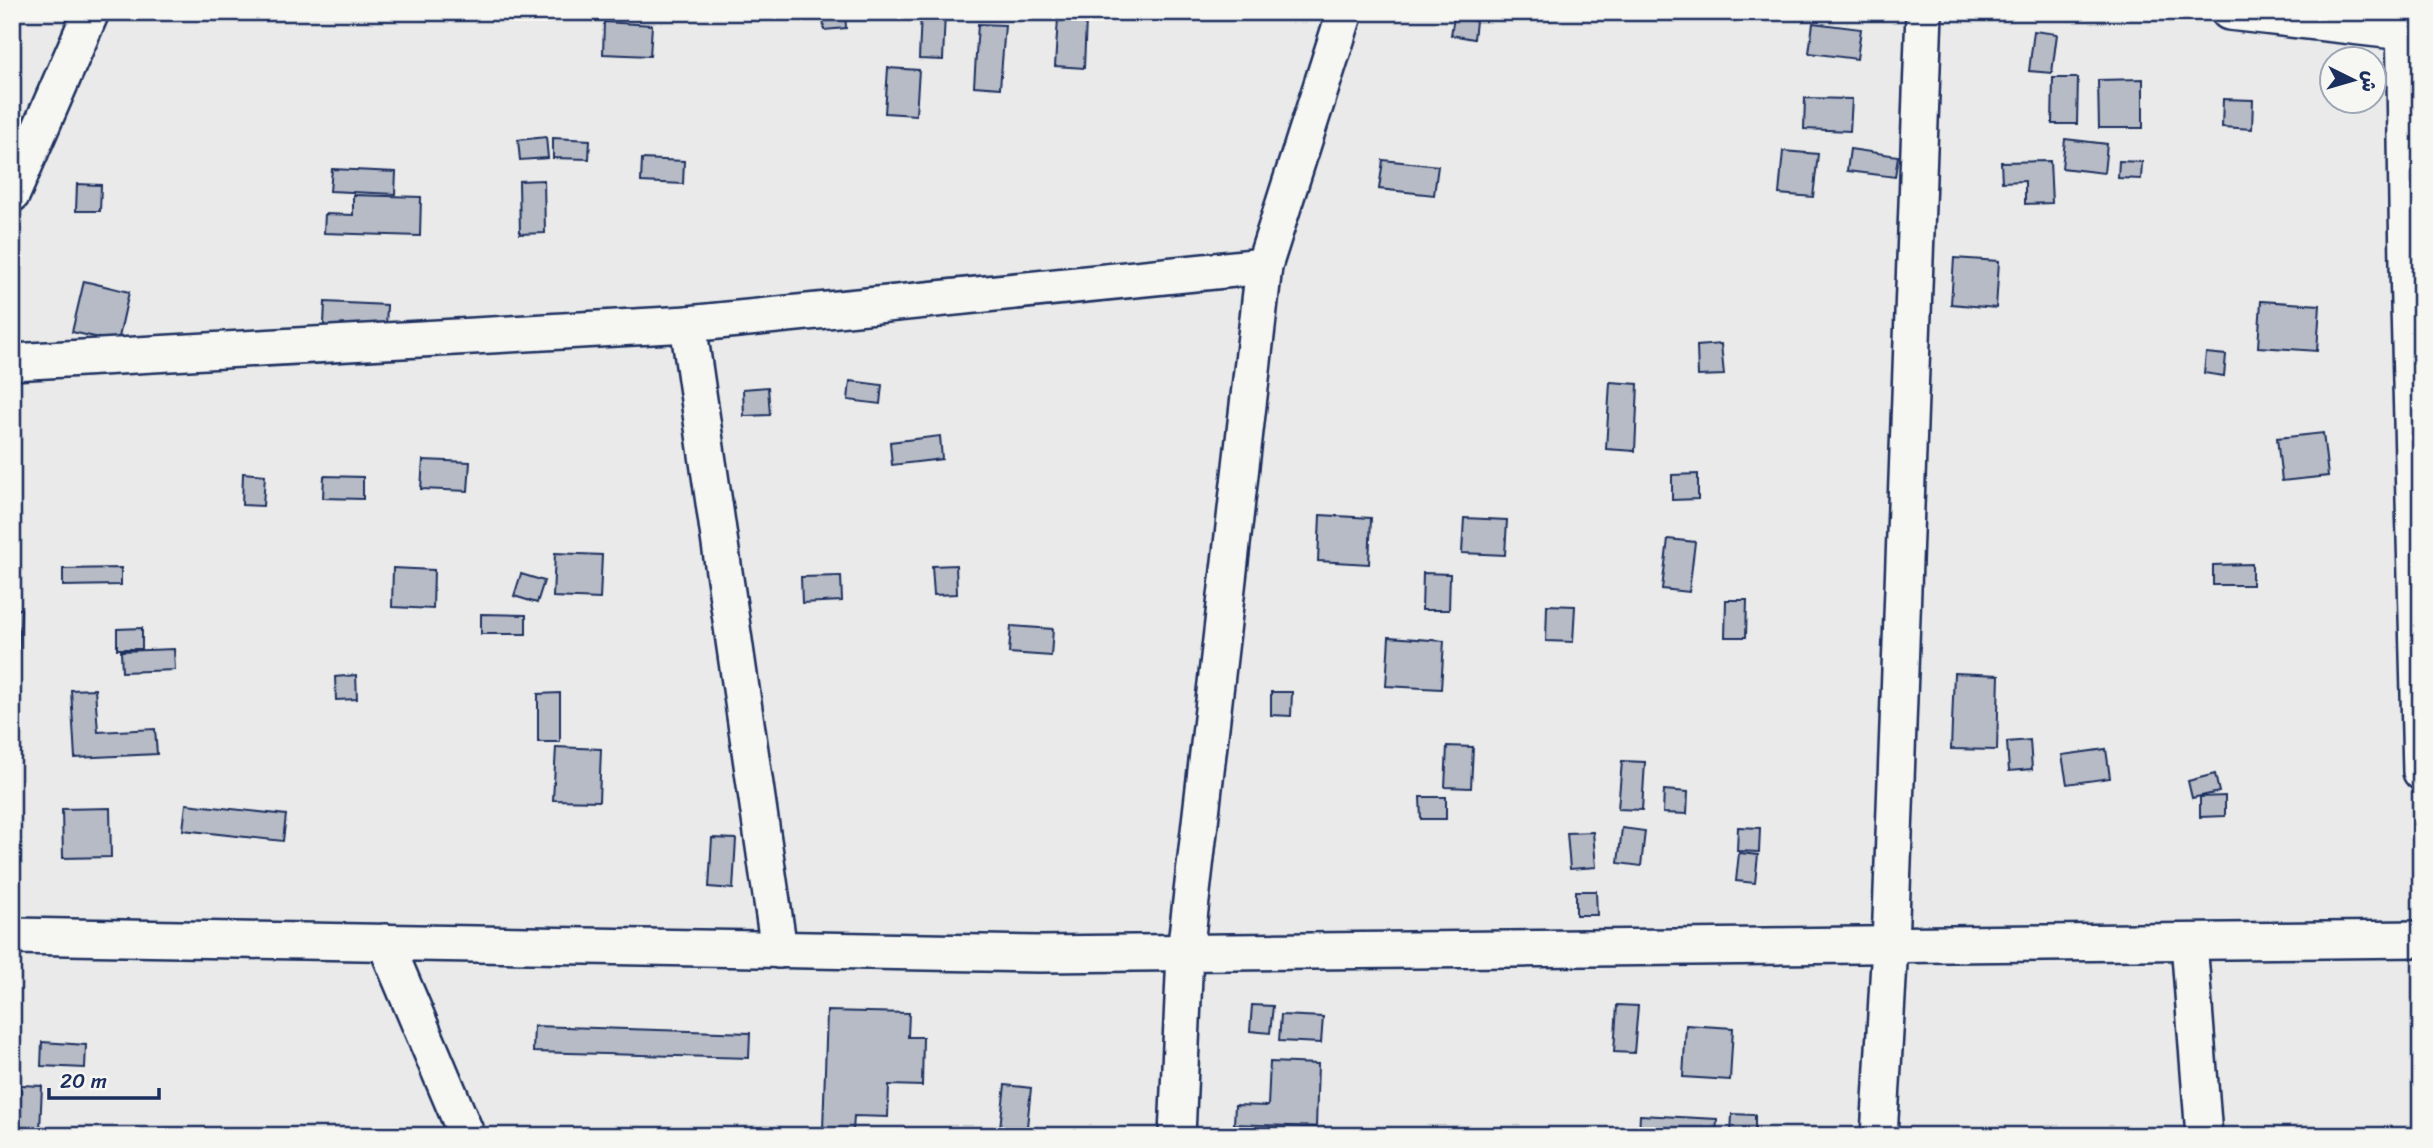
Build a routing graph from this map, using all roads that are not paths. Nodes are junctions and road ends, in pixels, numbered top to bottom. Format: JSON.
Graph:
{"nodes":[{"id":1,"x":92,"y":12,"type":"edge"},
{"id":2,"x":1345,"y":12,"type":"edge"},
{"id":3,"x":1924,"y":12,"type":"edge"},
{"id":4,"x":2229,"y":12,"type":"edge"},
{"id":5,"x":2404,"y":22,"type":"edge"},
{"id":6,"x":12,"y":194,"type":"edge"},
{"id":7,"x":1264,"y":266,"type":"junction"},
{"id":8,"x":688,"y":324,"type":"junction"},
{"id":9,"x":12,"y":362,"type":"edge"},
{"id":10,"x":2421,"y":771,"type":"edge"},
{"id":11,"x":12,"y":936,"type":"edge"},
{"id":12,"x":2421,"y":939,"type":"edge"},
{"id":13,"x":385,"y":942,"type":"junction"},
{"id":14,"x":2189,"y":942,"type":"junction"},
{"id":15,"x":1890,"y":945,"type":"junction"},
{"id":16,"x":779,"y":950,"type":"junction"},
{"id":17,"x":1185,"y":953,"type":"junction"},
{"id":18,"x":467,"y":1136,"type":"edge"},
{"id":19,"x":1177,"y":1136,"type":"edge"},
{"id":20,"x":1878,"y":1136,"type":"edge"},
{"id":21,"x":2204,"y":1136,"type":"edge"}],
"edges":[{"from":1,"to":6,"type":"street"},
{"from":2,"to":7,"type":"street"},
{"from":3,"to":15,"type":"street"},
{"from":4,"to":5,"type":"street"},
{"from":5,"to":10,"type":"street"},
{"from":7,"to":8,"type":"street"},
{"from":7,"to":17,"type":"street"},
{"from":8,"to":9,"type":"street"},
{"from":8,"to":16,"type":"street"},
{"from":11,"to":13,"type":"street"},
{"from":12,"to":14,"type":"street"},
{"from":13,"to":16,"type":"street"},
{"from":13,"to":18,"type":"street"},
{"from":14,"to":15,"type":"street"},
{"from":14,"to":21,"type":"street"},
{"from":15,"to":17,"type":"street"},
{"from":15,"to":20,"type":"street"},
{"from":16,"to":17,"type":"street"},
{"from":17,"to":19,"type":"street"}]}
